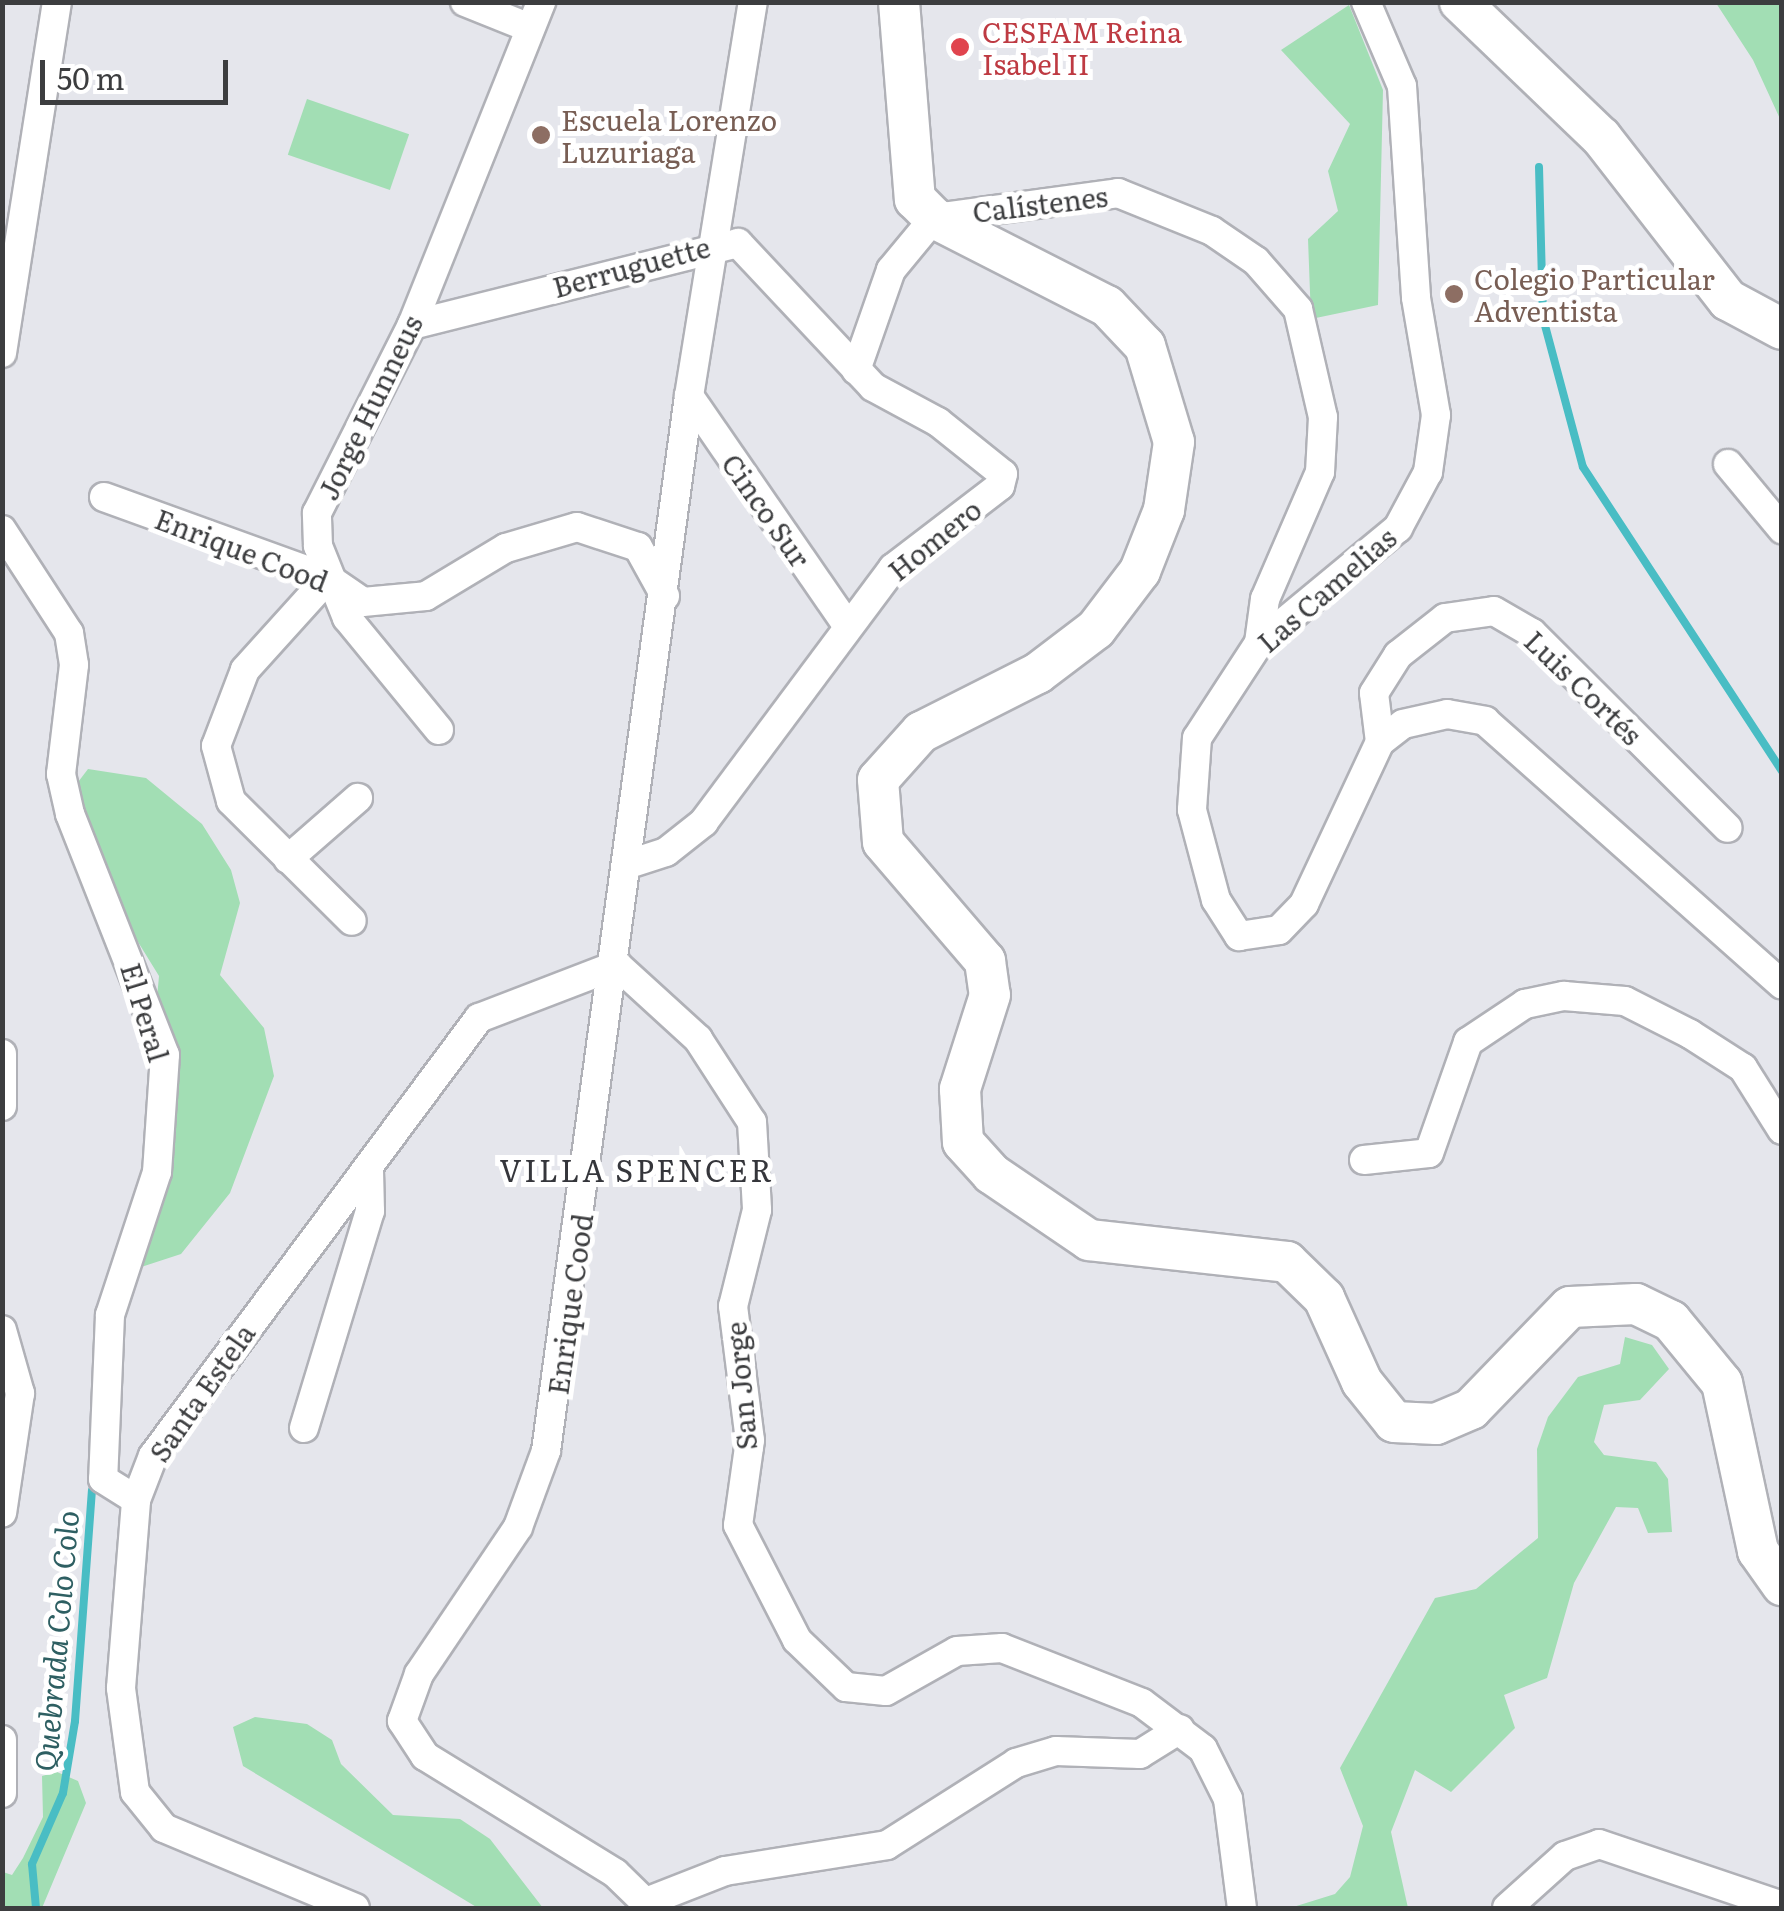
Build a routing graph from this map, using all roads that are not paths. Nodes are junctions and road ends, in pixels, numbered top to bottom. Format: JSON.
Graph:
{"nodes":[{"id":1,"x":57,"y":2,"type":"edge"},
{"id":2,"x":464,"y":2,"type":"edge"},
{"id":3,"x":753,"y":2,"type":"edge"},
{"id":4,"x":899,"y":2,"type":"edge"},
{"id":5,"x":1366,"y":2,"type":"edge"},
{"id":6,"x":1460,"y":2,"type":"edge"},
{"id":7,"x":536,"y":15,"type":"edge"},
{"id":8,"x":934,"y":218,"type":"junction"},
{"id":9,"x":721,"y":242,"type":"junction"},
{"id":10,"x":412,"y":324,"type":"junction"},
{"id":11,"x":1782,"y":330,"type":"edge"},
{"id":12,"x":2,"y":352,"type":"edge"},
{"id":13,"x":856,"y":370,"type":"junction"},
{"id":14,"x":689,"y":396,"type":"junction"},
{"id":15,"x":1728,"y":464,"type":"dead end"},
{"id":16,"x":104,"y":497,"type":"dead end"},
{"id":17,"x":1778,"y":517,"type":"edge"},
{"id":18,"x":2,"y":530,"type":"edge"},
{"id":19,"x":328,"y":578,"type":"junction"},
{"id":20,"x":665,"y":596,"type":"junction"},
{"id":21,"x":846,"y":624,"type":"junction"},
{"id":22,"x":1259,"y":643,"type":"junction"},
{"id":23,"x":439,"y":730,"type":"dead end"},
{"id":24,"x":1380,"y":742,"type":"junction"},
{"id":25,"x":358,"y":798,"type":"dead end"},
{"id":26,"x":1728,"y":828,"type":"dead end"},
{"id":27,"x":288,"y":859,"type":"junction"},
{"id":28,"x":629,"y":864,"type":"junction"},
{"id":29,"x":352,"y":921,"type":"dead end"},
{"id":30,"x":617,"y":964,"type":"junction"},
{"id":31,"x":1782,"y":985,"type":"edge"},
{"id":32,"x":2,"y":1054,"type":"edge"},
{"id":33,"x":2,"y":1106,"type":"edge"},
{"id":34,"x":1782,"y":1130,"type":"edge"},
{"id":35,"x":1364,"y":1160,"type":"dead end"},
{"id":36,"x":368,"y":1171,"type":"junction"},
{"id":37,"x":2,"y":1330,"type":"edge"},
{"id":38,"x":304,"y":1428,"type":"dead end"},
{"id":39,"x":136,"y":1500,"type":"junction"},
{"id":40,"x":2,"y":1513,"type":"edge"},
{"id":41,"x":1782,"y":1585,"type":"edge"},
{"id":42,"x":1180,"y":1729,"type":"junction"},
{"id":43,"x":2,"y":1740,"type":"edge"},
{"id":44,"x":2,"y":1793,"type":"edge"},
{"id":45,"x":649,"y":1905,"type":"edge"},
{"id":46,"x":1782,"y":1906,"type":"edge"},
{"id":47,"x":355,"y":1908,"type":"edge"},
{"id":48,"x":1242,"y":1908,"type":"edge"},
{"id":49,"x":1507,"y":1908,"type":"edge"}],
"edges":[{"from":1,"to":12,"type":"street"},
{"from":2,"to":7,"type":"street"},
{"from":3,"to":9,"type":"street"},
{"from":4,"to":8,"type":"street"},
{"from":5,"to":22,"type":"street","name":"Las Camelias"},
{"from":6,"to":11,"type":"street"},
{"from":7,"to":10,"type":"street","name":"Jorge Hunneus"},
{"from":8,"to":13,"type":"street"},
{"from":8,"to":22,"type":"street","name":"Calístenes"},
{"from":8,"to":41,"type":"street"},
{"from":9,"to":10,"type":"street","name":"Berruguette"},
{"from":9,"to":13,"type":"street","name":"Berruguette"},
{"from":9,"to":14,"type":"street"},
{"from":10,"to":19,"type":"street","name":"Jorge Hunneus"},
{"from":13,"to":21,"type":"street","name":"Homero"},
{"from":14,"to":20,"type":"street"},
{"from":14,"to":21,"type":"street","name":"Cinco Sur"},
{"from":15,"to":17,"type":"street"},
{"from":16,"to":19,"type":"street","name":"Enrique Cood"},
{"from":18,"to":39,"type":"street","name":"El Peral"},
{"from":19,"to":20,"type":"street","name":"Enrique Cood"},
{"from":19,"to":23,"type":"street","name":"Jorge Hunneus"},
{"from":19,"to":27,"type":"street"},
{"from":20,"to":28,"type":"street","name":"Enrique Cood"},
{"from":21,"to":28,"type":"street","name":"Homero"},
{"from":22,"to":24,"type":"street","name":"Las Camelias"},
{"from":24,"to":26,"type":"street","name":"Luis Cortés"},
{"from":24,"to":31,"type":"street"},
{"from":25,"to":27,"type":"street"},
{"from":27,"to":29,"type":"street"},
{"from":28,"to":30,"type":"street","name":"Enrique Cood"},
{"from":30,"to":36,"type":"street","name":"Santa Estela"},
{"from":30,"to":42,"type":"street","name":"San Jorge"},
{"from":30,"to":45,"type":"street","name":"Enrique Cood"},
{"from":32,"to":33,"type":"street"},
{"from":34,"to":35,"type":"street"},
{"from":36,"to":38,"type":"street"},
{"from":36,"to":39,"type":"street","name":"Santa Estela"},
{"from":37,"to":40,"type":"street"},
{"from":39,"to":47,"type":"street","name":"Santa Estela"},
{"from":42,"to":45,"type":"street","name":"Enrique Cood"},
{"from":42,"to":48,"type":"street","name":"San Jorge"},
{"from":43,"to":44,"type":"street"},
{"from":46,"to":49,"type":"street"}]}
